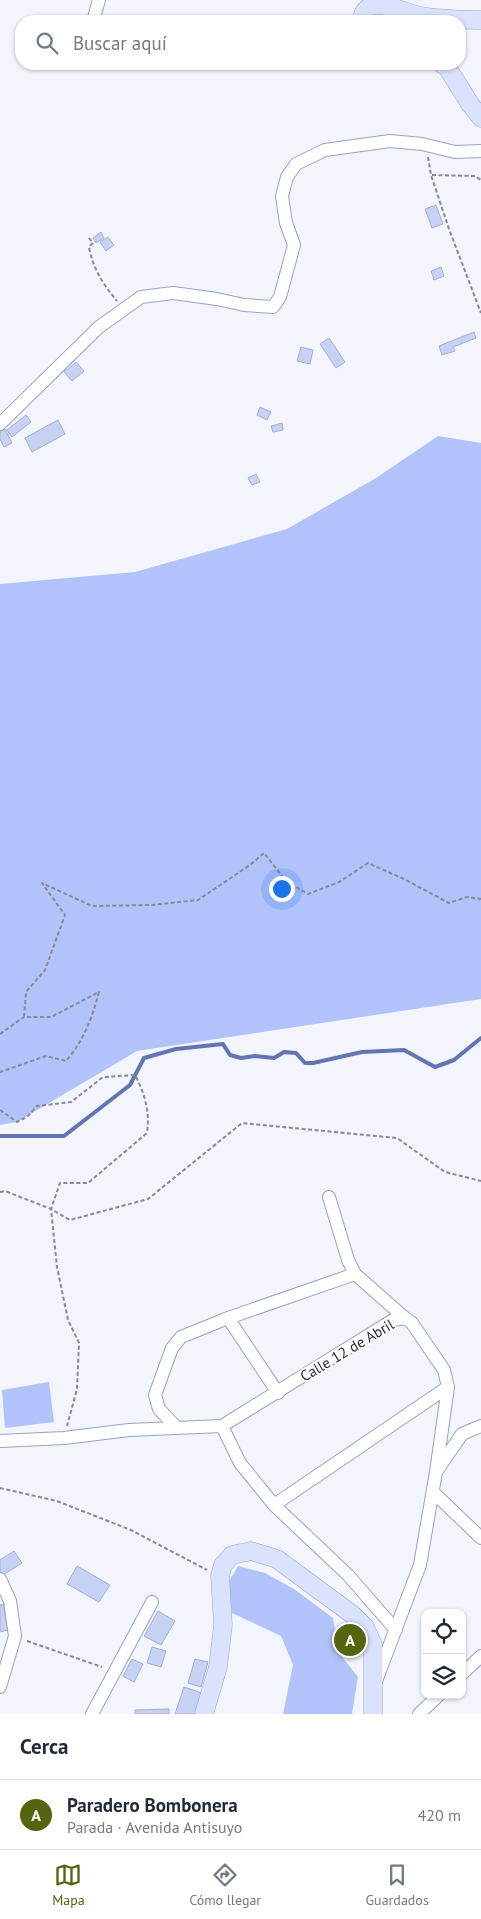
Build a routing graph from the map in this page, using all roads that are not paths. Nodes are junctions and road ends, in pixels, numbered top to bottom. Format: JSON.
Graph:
{"nodes":[{"id":1,"x":99,"y":0,"type":"edge"},
{"id":2,"x":95,"y":15,"type":"edge"},
{"id":3,"x":363,"y":15,"type":"edge"},
{"id":4,"x":418,"y":15,"type":"edge"},
{"id":5,"x":466,"y":19,"type":"edge"},
{"id":6,"x":481,"y":20,"type":"edge"},
{"id":7,"x":449,"y":70,"type":"edge"},
{"id":8,"x":481,"y":118,"type":"edge"},
{"id":9,"x":481,"y":151,"type":"edge"},
{"id":10,"x":0,"y":424,"type":"edge"},
{"id":11,"x":329,"y":1197,"type":"dead end"},
{"id":12,"x":355,"y":1274,"type":"junction"},
{"id":13,"x":228,"y":1318,"type":"junction"},
{"id":14,"x":405,"y":1318,"type":"junction"},
{"id":15,"x":448,"y":1387,"type":"junction"},
{"id":16,"x":278,"y":1392,"type":"junction"},
{"id":17,"x":222,"y":1426,"type":"junction"},
{"id":18,"x":481,"y":1426,"type":"edge"},
{"id":19,"x":177,"y":1428,"type":"junction"},
{"id":20,"x":0,"y":1440,"type":"edge"},
{"id":21,"x":436,"y":1472,"type":"junction"},
{"id":22,"x":433,"y":1492,"type":"junction"},
{"id":23,"x":274,"y":1505,"type":"junction"},
{"id":24,"x":481,"y":1538,"type":"edge"},
{"id":25,"x":0,"y":1579,"type":"edge"},
{"id":26,"x":152,"y":1602,"type":"dead end"},
{"id":27,"x":396,"y":1630,"type":"junction"},
{"id":28,"x":481,"y":1656,"type":"edge"},
{"id":29,"x":466,"y":1670,"type":"edge"},
{"id":30,"x":0,"y":1687,"type":"edge"},
{"id":31,"x":373,"y":1688,"type":"junction"},
{"id":32,"x":435,"y":1699,"type":"edge"},
{"id":33,"x":92,"y":1714,"type":"edge"},
{"id":34,"x":204,"y":1714,"type":"edge"},
{"id":35,"x":373,"y":1714,"type":"edge"},
{"id":36,"x":420,"y":1714,"type":"edge"}],
"edges":[{"from":1,"to":2,"type":"street"},
{"from":3,"to":4,"type":"street"},
{"from":5,"to":6,"type":"street"},
{"from":7,"to":8,"type":"street"},
{"from":9,"to":10,"type":"street"},
{"from":11,"to":12,"type":"street"},
{"from":12,"to":13,"type":"street"},
{"from":12,"to":14,"type":"street"},
{"from":13,"to":16,"type":"street"},
{"from":13,"to":19,"type":"street"},
{"from":14,"to":15,"type":"street","name":"Calle 12 de Abril"},
{"from":14,"to":16,"type":"street","name":"Calle 12 de Abril"},
{"from":15,"to":21,"type":"street","name":"Calle 12 de Abril"},
{"from":15,"to":23,"type":"street"},
{"from":16,"to":17,"type":"street","name":"Calle 12 de Abril"},
{"from":17,"to":19,"type":"street"},
{"from":17,"to":23,"type":"street"},
{"from":18,"to":21,"type":"street","name":"Calle 12 de Abril"},
{"from":19,"to":20,"type":"street"},
{"from":21,"to":22,"type":"street","name":"Calle 12 de Abril"},
{"from":22,"to":24,"type":"street"},
{"from":22,"to":27,"type":"street","name":"Calle 12 de Abril"},
{"from":23,"to":27,"type":"street"},
{"from":25,"to":30,"type":"street"},
{"from":26,"to":33,"type":"street"},
{"from":27,"to":31,"type":"street","name":"Calle 12 de Abril"},
{"from":28,"to":29,"type":"street"},
{"from":31,"to":34,"type":"street"},
{"from":31,"to":35,"type":"street"},
{"from":32,"to":36,"type":"street"}]}
